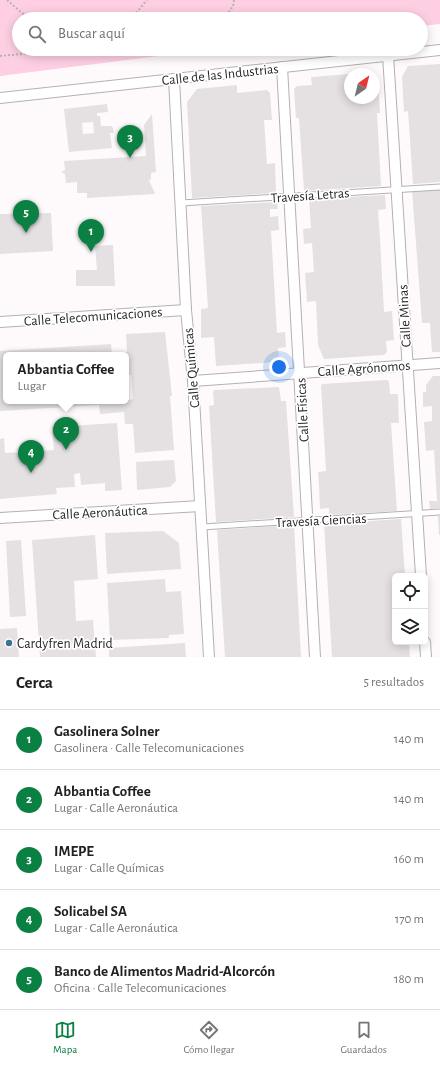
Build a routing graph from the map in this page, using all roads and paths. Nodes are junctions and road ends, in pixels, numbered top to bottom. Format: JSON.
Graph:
{"nodes":[{"id":1,"x":7,"y":0,"type":"edge"},
{"id":2,"x":147,"y":0,"type":"edge"},
{"id":3,"x":234,"y":0,"type":"edge"},
{"id":4,"x":21,"y":12,"type":"edge"},
{"id":5,"x":138,"y":12,"type":"edge"},
{"id":6,"x":229,"y":12,"type":"edge"},
{"id":7,"x":440,"y":50,"type":"edge"},
{"id":8,"x":428,"y":51,"type":"edge"},
{"id":9,"x":12,"y":55,"type":"edge"},
{"id":10,"x":0,"y":56,"type":"edge"},
{"id":11,"x":379,"y":56,"type":"edge"},
{"id":12,"x":388,"y":56,"type":"edge"},
{"id":13,"x":282,"y":67,"type":"junction"},
{"id":14,"x":174,"y":79,"type":"junction"},
{"id":15,"x":0,"y":98,"type":"edge"},
{"id":16,"x":440,"y":187,"type":"edge"},
{"id":17,"x":397,"y":189,"type":"junction"},
{"id":18,"x":289,"y":196,"type":"junction"},
{"id":19,"x":181,"y":203,"type":"junction"},
{"id":20,"x":186,"y":310,"type":"junction"},
{"id":21,"x":0,"y":322,"type":"edge"},
{"id":22,"x":440,"y":363,"type":"edge"},
{"id":23,"x":406,"y":365,"type":"junction"},
{"id":24,"x":300,"y":372,"type":"junction"},
{"id":25,"x":193,"y":381,"type":"junction"},
{"id":26,"x":200,"y":506,"type":"junction"},
{"id":27,"x":440,"y":512,"type":"edge"},
{"id":28,"x":417,"y":514,"type":"junction"},
{"id":29,"x":0,"y":518,"type":"edge"},
{"id":30,"x":308,"y":520,"type":"junction"},
{"id":31,"x":202,"y":527,"type":"junction"},
{"id":32,"x":421,"y":573,"type":"edge"},
{"id":33,"x":425,"y":645,"type":"edge"},
{"id":34,"x":209,"y":657,"type":"edge"},
{"id":35,"x":315,"y":657,"type":"edge"},
{"id":36,"x":426,"y":657,"type":"edge"}],
"edges":[{"from":1,"to":4,"type":"path"},
{"from":2,"to":5,"type":"path"},
{"from":3,"to":6,"type":"path"},
{"from":7,"to":8,"type":"street","name":"Calle de las Industrias"},
{"from":9,"to":10,"type":"path"},
{"from":11,"to":13,"type":"street","name":"Calle de las Industrias"},
{"from":12,"to":17,"type":"street","name":"Calle Minas"},
{"from":13,"to":14,"type":"street","name":"Calle de las Industrias"},
{"from":13,"to":18,"type":"street","name":"Calle Físicas"},
{"from":14,"to":15,"type":"street","name":"Calle de las Industrias"},
{"from":14,"to":19,"type":"street","name":"Calle Químicas"},
{"from":16,"to":17,"type":"lane","name":"Travesía Letras"},
{"from":17,"to":18,"type":"lane","name":"Travesía Letras"},
{"from":17,"to":23,"type":"street","name":"Calle Minas"},
{"from":18,"to":19,"type":"lane","name":"Travesía Letras"},
{"from":18,"to":24,"type":"street","name":"Calle Físicas"},
{"from":19,"to":20,"type":"street","name":"Calle Químicas"},
{"from":20,"to":21,"type":"street","name":"Calle Telecomunicaciones"},
{"from":20,"to":25,"type":"street","name":"Calle Químicas"},
{"from":22,"to":23,"type":"street","name":"Calle Agrónomos"},
{"from":23,"to":24,"type":"street","name":"Calle Agrónomos"},
{"from":23,"to":28,"type":"street","name":"Calle Minas"},
{"from":24,"to":25,"type":"street","name":"Calle Agrónomos"},
{"from":24,"to":30,"type":"street","name":"Calle Físicas"},
{"from":25,"to":26,"type":"street","name":"Calle Químicas"},
{"from":26,"to":29,"type":"street","name":"Calle Aeronáutica"},
{"from":26,"to":31,"type":"street","name":"Calle Químicas"},
{"from":27,"to":28,"type":"lane","name":"Travesía Ciencias"},
{"from":28,"to":30,"type":"lane","name":"Travesía Ciencias"},
{"from":28,"to":32,"type":"street","name":"Calle Minas"},
{"from":30,"to":31,"type":"lane","name":"Travesía Ciencias"},
{"from":30,"to":35,"type":"street","name":"Calle Físicas"},
{"from":31,"to":34,"type":"street","name":"Calle Químicas"},
{"from":33,"to":36,"type":"street"}]}
